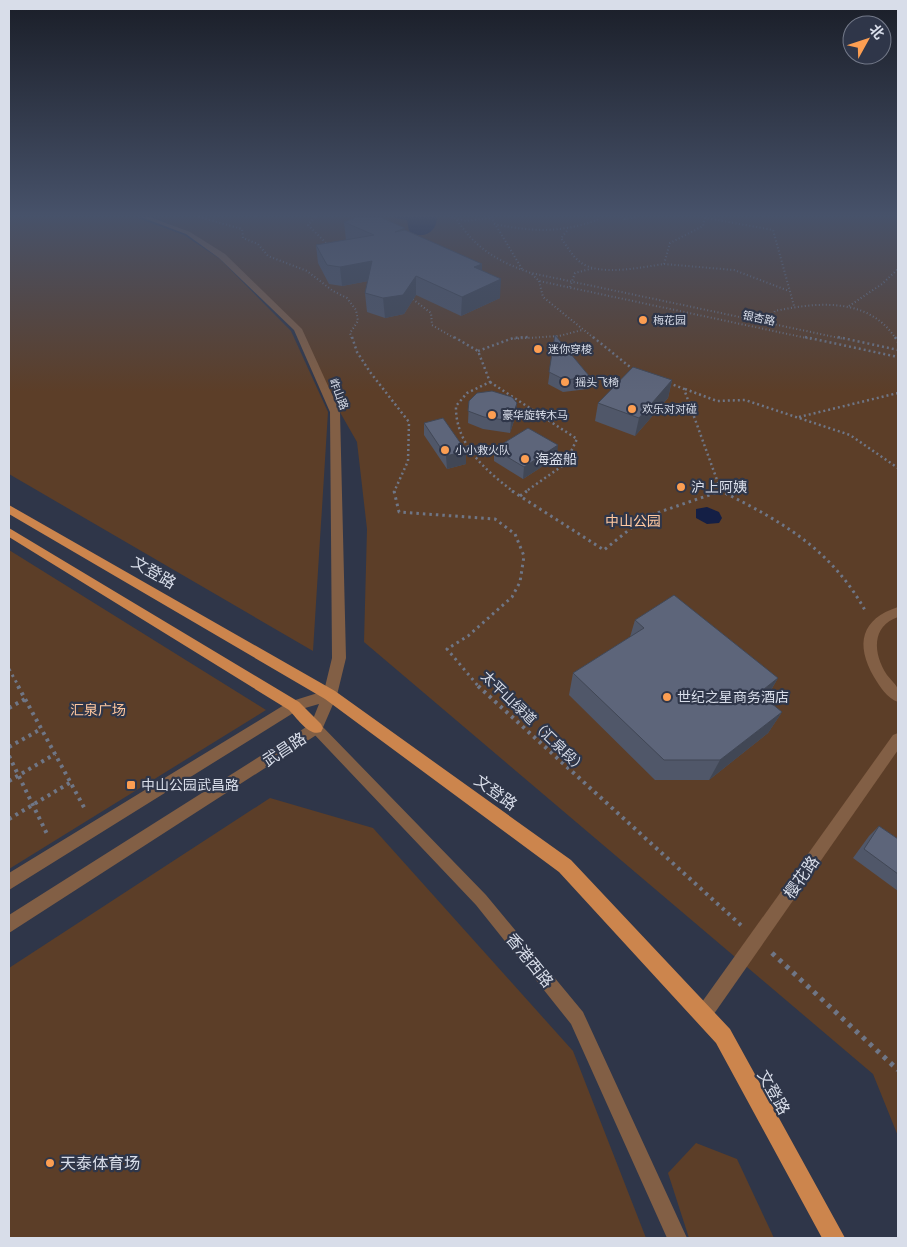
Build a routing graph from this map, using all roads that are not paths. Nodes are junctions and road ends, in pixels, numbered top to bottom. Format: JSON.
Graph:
{"nodes":[{"id":1,"x":242,"y":275,"type":"edge"},
{"id":2,"x":9,"y":509,"type":"edge"},
{"id":3,"x":9,"y":532,"type":"edge"},
{"id":4,"x":898,"y":612,"type":"edge"},
{"id":5,"x":330,"y":695,"type":"junction"},
{"id":6,"x":898,"y":696,"type":"edge"},
{"id":7,"x":294,"y":706,"type":"junction"},
{"id":8,"x":316,"y":728,"type":"junction"},
{"id":9,"x":898,"y":739,"type":"edge"},
{"id":10,"x":9,"y":882,"type":"edge"},
{"id":11,"x":9,"y":925,"type":"edge"},
{"id":12,"x":703,"y":1015,"type":"junction"},
{"id":13,"x":677,"y":1238,"type":"edge"},
{"id":14,"x":834,"y":1238,"type":"edge"}],
"edges":[{"from":1,"to":5,"type":"street","name":"岞山路"},
{"from":2,"to":5,"type":"main road","name":"文登路"},
{"from":3,"to":7,"type":"main road"},
{"from":4,"to":6,"type":"street"},
{"from":5,"to":7,"type":"street"},
{"from":5,"to":8,"type":"street","name":"武昌路"},
{"from":5,"to":12,"type":"main road","name":"文登路"},
{"from":7,"to":8,"type":"main road"},
{"from":7,"to":10,"type":"street"},
{"from":8,"to":11,"type":"street","name":"武昌路"},
{"from":8,"to":13,"type":"lane","name":"香港西路"},
{"from":9,"to":12,"type":"street","name":"樱花路"},
{"from":12,"to":14,"type":"main road","name":"文登路"}]}
